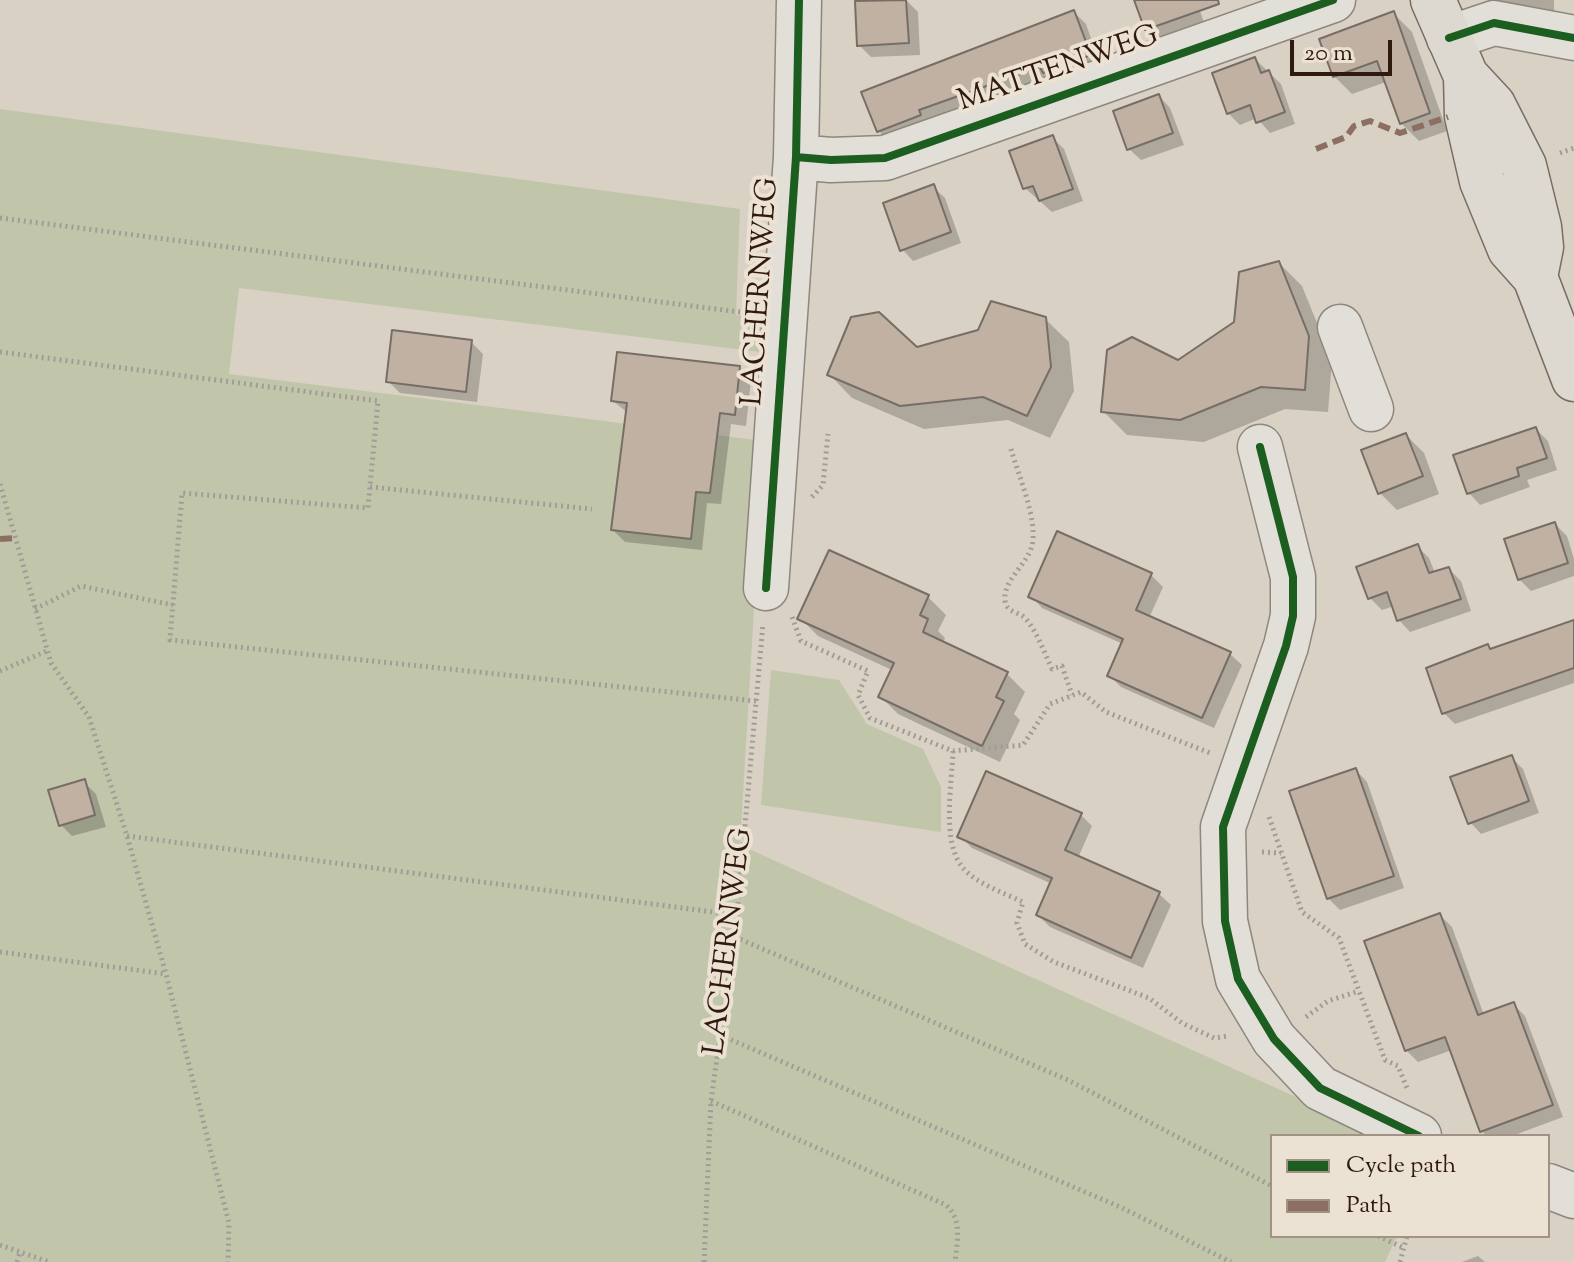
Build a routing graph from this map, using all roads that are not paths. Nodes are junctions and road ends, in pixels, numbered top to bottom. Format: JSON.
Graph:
{"nodes":[{"id":1,"x":799,"y":0,"type":"edge"},
{"id":2,"x":1317,"y":3,"type":"edge"},
{"id":3,"x":1449,"y":38,"type":"edge"},
{"id":4,"x":1574,"y":38,"type":"edge"},
{"id":5,"x":796,"y":157,"type":"junction"},
{"id":6,"x":1340,"y":327,"type":"dead end"},
{"id":7,"x":1571,"y":363,"type":"edge"},
{"id":8,"x":1371,"y":409,"type":"dead end"},
{"id":9,"x":1260,"y":447,"type":"dead end"},
{"id":10,"x":778,"y":600,"type":"road end"},
{"id":11,"x":1415,"y":1134,"type":"edge"},
{"id":12,"x":1550,"y":1187,"type":"edge"},
{"id":13,"x":1574,"y":1196,"type":"edge"}],
"edges":[{"from":1,"to":5,"type":"street","name":"LACHERNWEG"},
{"from":2,"to":5,"type":"street","name":"MATTENWEG"},
{"from":3,"to":4,"type":"street"},
{"from":3,"to":7,"type":"main road"},
{"from":5,"to":10,"type":"street","name":"LACHERNWEG"},
{"from":6,"to":8,"type":"street"},
{"from":9,"to":11,"type":"street"},
{"from":12,"to":13,"type":"street"}]}
